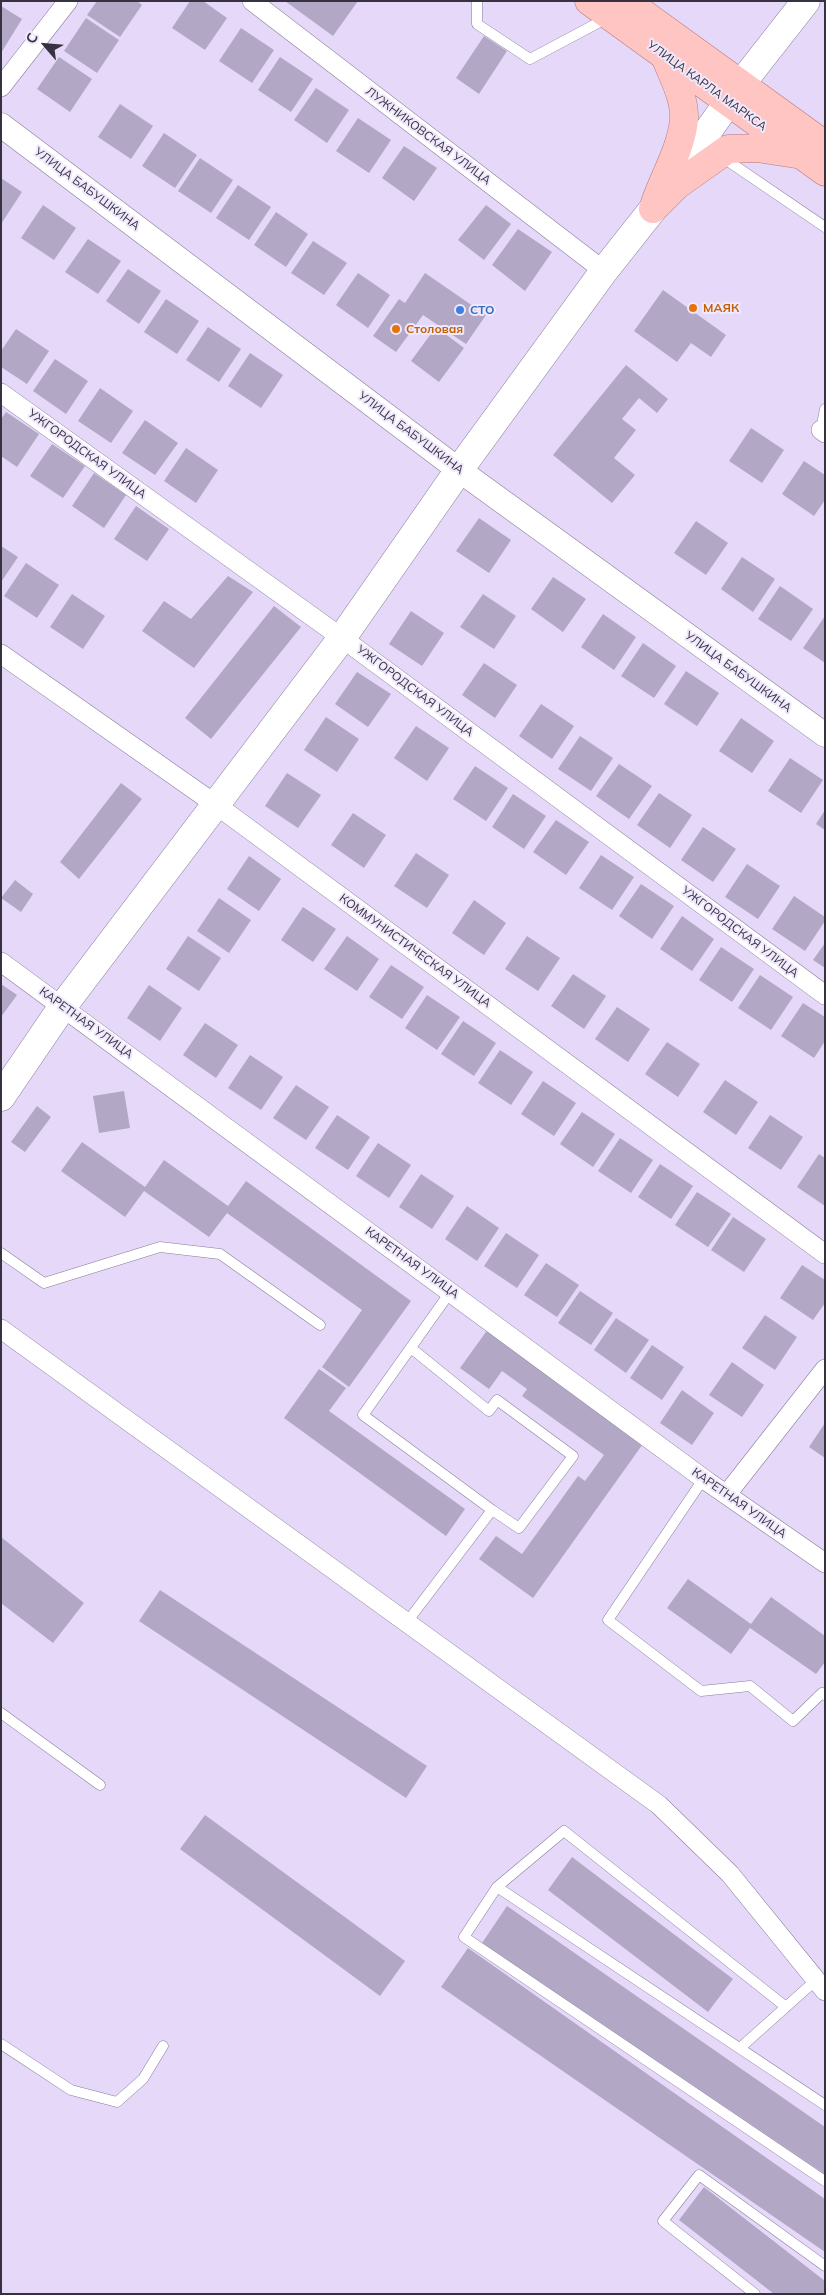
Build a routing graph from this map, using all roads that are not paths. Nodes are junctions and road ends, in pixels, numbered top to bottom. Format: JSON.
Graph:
{"nodes":[{"id":1,"x":68,"y":1,"type":"edge"},
{"id":2,"x":252,"y":1,"type":"edge"},
{"id":3,"x":477,"y":1,"type":"edge"},
{"id":4,"x":806,"y":1,"type":"edge"},
{"id":5,"x":608,"y":6,"type":"edge"},
{"id":6,"x":664,"y":56,"type":"junction"},
{"id":7,"x":1,"y":87,"type":"edge"},
{"id":8,"x":735,"y":93,"type":"junction"},
{"id":9,"x":1,"y":125,"type":"edge"},
{"id":10,"x":813,"y":150,"type":"edge"},
{"id":11,"x":720,"y":154,"type":"junction"},
{"id":12,"x":825,"y":172,"type":"edge"},
{"id":13,"x":653,"y":209,"type":"junction"},
{"id":14,"x":825,"y":227,"type":"edge"},
{"id":15,"x":604,"y":271,"type":"junction"},
{"id":16,"x":1,"y":393,"type":"edge"},
{"id":17,"x":825,"y":409,"type":"edge"},
{"id":18,"x":823,"y":432,"type":"edge"},
{"id":19,"x":459,"y":470,"type":"junction"},
{"id":20,"x":342,"y":638,"type":"junction"},
{"id":21,"x":1,"y":654,"type":"edge"},
{"id":22,"x":825,"y":735,"type":"edge"},
{"id":23,"x":215,"y":804,"type":"junction"},
{"id":24,"x":1,"y":962,"type":"edge"},
{"id":25,"x":825,"y":995,"type":"edge"},
{"id":26,"x":64,"y":1006,"type":"junction"},
{"id":27,"x":1,"y":1097,"type":"edge"},
{"id":28,"x":1,"y":1253,"type":"edge"},
{"id":29,"x":825,"y":1254,"type":"edge"},
{"id":30,"x":451,"y":1292,"type":"junction"},
{"id":31,"x":320,"y":1325,"type":"dead end"},
{"id":32,"x":1,"y":1329,"type":"edge"},
{"id":33,"x":411,"y":1348,"type":"junction"},
{"id":34,"x":825,"y":1369,"type":"edge"},
{"id":35,"x":704,"y":1478,"type":"junction"},
{"id":36,"x":727,"y":1494,"type":"junction"},
{"id":37,"x":492,"y":1510,"type":"junction"},
{"id":38,"x":825,"y":1563,"type":"edge"},
{"id":39,"x":407,"y":1622,"type":"junction"},
{"id":40,"x":825,"y":1695,"type":"edge"},
{"id":41,"x":1,"y":1713,"type":"edge"},
{"id":42,"x":100,"y":1784,"type":"dead end"},
{"id":43,"x":497,"y":1887,"type":"junction"},
{"id":44,"x":820,"y":1986,"type":"edge"},
{"id":45,"x":786,"y":2007,"type":"junction"},
{"id":46,"x":1,"y":2044,"type":"edge"},
{"id":47,"x":163,"y":2046,"type":"dead end"},
{"id":48,"x":740,"y":2048,"type":"junction"},
{"id":49,"x":825,"y":2105,"type":"edge"},
{"id":50,"x":825,"y":2181,"type":"edge"},
{"id":51,"x":825,"y":2266,"type":"edge"},
{"id":52,"x":755,"y":2294,"type":"edge"}],
"edges":[{"from":1,"to":7,"type":"street"},
{"from":2,"to":15,"type":"street","name":"ЛУЖНИКОВСКАЯ УЛИЦА"},
{"from":3,"to":5,"type":"lane"},
{"from":4,"to":8,"type":"main road"},
{"from":5,"to":6,"type":"main road","name":"УЛИЦА КАРЛА МАРКСА"},
{"from":5,"to":8,"type":"main road","name":"УЛИЦА КАРЛА МАРКСА"},
{"from":6,"to":8,"type":"main road","name":"УЛИЦА КАРЛА МАРКСА"},
{"from":6,"to":13,"type":"main road"},
{"from":8,"to":10,"type":"main road","name":"УЛИЦА КАРЛА МАРКСА"},
{"from":8,"to":13,"type":"main road"},
{"from":9,"to":19,"type":"street","name":"УЛИЦА БАБУШКИНА"},
{"from":10,"to":11,"type":"main road"},
{"from":10,"to":12,"type":"main road","name":"УЛИЦА КАРЛА МАРКСА"},
{"from":11,"to":13,"type":"main road"},
{"from":11,"to":14,"type":"lane"},
{"from":13,"to":15,"type":"main road"},
{"from":15,"to":19,"type":"main road"},
{"from":16,"to":20,"type":"street","name":"УЖГОРОДСКАЯ УЛИЦА"},
{"from":17,"to":18,"type":"lane"},
{"from":19,"to":20,"type":"main road"},
{"from":19,"to":22,"type":"street","name":"УЛИЦА БАБУШКИНА"},
{"from":20,"to":23,"type":"main road"},
{"from":20,"to":25,"type":"street","name":"УЖГОРОДСКАЯ УЛИЦА"},
{"from":21,"to":23,"type":"street","name":"КОММУНИСТИЧЕСКАЯ УЛИЦА"},
{"from":23,"to":26,"type":"main road"},
{"from":23,"to":29,"type":"street","name":"КОММУНИСТИЧЕСКАЯ УЛИЦА"},
{"from":24,"to":26,"type":"street","name":"КАРЕТНАЯ УЛИЦА"},
{"from":26,"to":27,"type":"main road"},
{"from":26,"to":30,"type":"street","name":"КАРЕТНАЯ УЛИЦА"},
{"from":28,"to":31,"type":"lane"},
{"from":30,"to":33,"type":"lane"},
{"from":30,"to":35,"type":"street","name":"КАРЕТНАЯ УЛИЦА"},
{"from":32,"to":39,"type":"street"},
{"from":33,"to":37,"type":"lane"},
{"from":33,"to":37,"type":"lane"},
{"from":34,"to":36,"type":"street"},
{"from":35,"to":36,"type":"street","name":"КАРЕТНАЯ УЛИЦА"},
{"from":35,"to":40,"type":"lane"},
{"from":36,"to":38,"type":"street","name":"КАРЕТНАЯ УЛИЦА"},
{"from":37,"to":39,"type":"lane"},
{"from":39,"to":44,"type":"street"},
{"from":41,"to":42,"type":"lane"},
{"from":43,"to":45,"type":"lane"},
{"from":43,"to":48,"type":"lane"},
{"from":43,"to":50,"type":"lane"},
{"from":44,"to":45,"type":"lane"},
{"from":45,"to":48,"type":"lane"},
{"from":46,"to":47,"type":"lane"},
{"from":48,"to":49,"type":"lane"},
{"from":51,"to":52,"type":"lane"}]}
